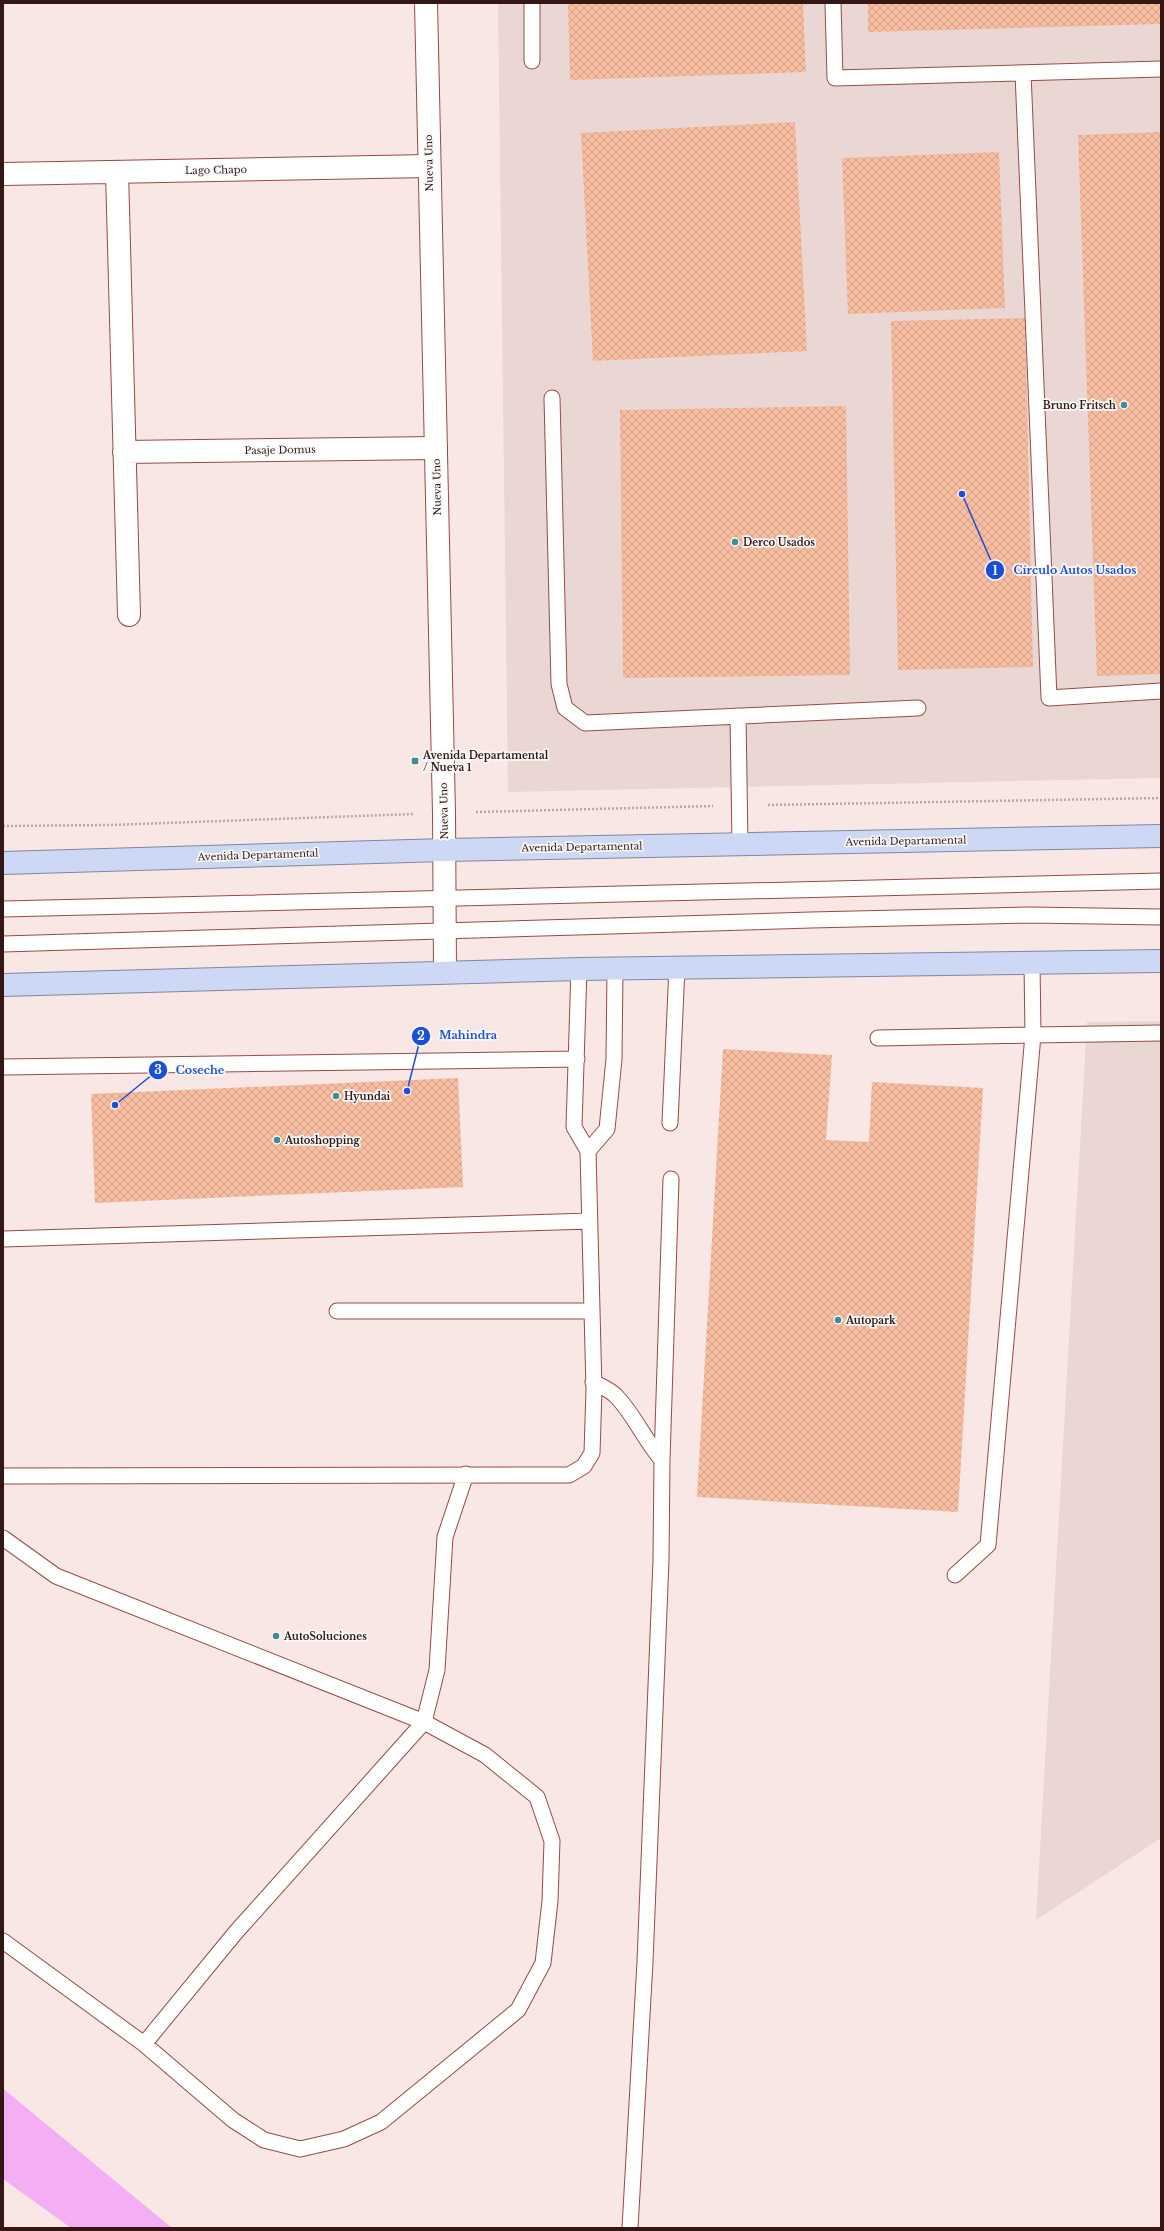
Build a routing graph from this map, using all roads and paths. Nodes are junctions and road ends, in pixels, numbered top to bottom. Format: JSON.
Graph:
{"nodes":[{"id":1,"x":426,"y":3,"type":"edge"},
{"id":2,"x":532,"y":3,"type":"edge"},
{"id":3,"x":833,"y":3,"type":"edge"},
{"id":4,"x":532,"y":62,"type":"dead end"},
{"id":5,"x":1161,"y":69,"type":"edge"},
{"id":6,"x":1023,"y":73,"type":"junction"},
{"id":7,"x":430,"y":166,"type":"junction"},
{"id":8,"x":117,"y":172,"type":"junction"},
{"id":9,"x":3,"y":174,"type":"edge"},
{"id":10,"x":552,"y":398,"type":"dead end"},
{"id":11,"x":436,"y":448,"type":"junction"},
{"id":12,"x":124,"y":452,"type":"junction"},
{"id":13,"x":129,"y":615,"type":"dead end"},
{"id":14,"x":1161,"y":691,"type":"edge"},
{"id":15,"x":918,"y":708,"type":"dead end"},
{"id":16,"x":738,"y":716,"type":"junction"},
{"id":17,"x":1161,"y":798,"type":"edge"},
{"id":18,"x":739,"y":806,"type":"junction"},
{"id":19,"x":444,"y":813,"type":"junction"},
{"id":20,"x":3,"y":826,"type":"edge"},
{"id":21,"x":1161,"y":836,"type":"edge"},
{"id":22,"x":740,"y":844,"type":"junction"},
{"id":23,"x":445,"y":850,"type":"junction"},
{"id":24,"x":3,"y":863,"type":"edge"},
{"id":25,"x":1161,"y":881,"type":"edge"},
{"id":26,"x":445,"y":898,"type":"junction"},
{"id":27,"x":3,"y":909,"type":"edge"},
{"id":28,"x":1161,"y":917,"type":"edge"},
{"id":29,"x":445,"y":932,"type":"junction"},
{"id":30,"x":3,"y":944,"type":"edge"},
{"id":31,"x":1161,"y":961,"type":"edge"},
{"id":32,"x":1032,"y":963,"type":"junction"},
{"id":33,"x":677,"y":967,"type":"junction"},
{"id":34,"x":579,"y":969,"type":"junction"},
{"id":35,"x":615,"y":969,"type":"junction"},
{"id":36,"x":445,"y":972,"type":"junction"},
{"id":37,"x":3,"y":977,"type":"edge"},
{"id":38,"x":42,"y":984,"type":"junction"},
{"id":39,"x":3,"y":985,"type":"edge"},
{"id":40,"x":1161,"y":1033,"type":"edge"},
{"id":41,"x":1033,"y":1035,"type":"junction"},
{"id":42,"x":878,"y":1038,"type":"dead end"},
{"id":43,"x":577,"y":1059,"type":"junction"},
{"id":44,"x":3,"y":1067,"type":"edge"},
{"id":45,"x":670,"y":1123,"type":"dead end"},
{"id":46,"x":588,"y":1151,"type":"junction"},
{"id":47,"x":671,"y":1179,"type":"dead end"},
{"id":48,"x":590,"y":1221,"type":"junction"},
{"id":49,"x":3,"y":1238,"type":"edge"},
{"id":50,"x":337,"y":1311,"type":"dead end"},
{"id":51,"x":591,"y":1311,"type":"junction"},
{"id":52,"x":593,"y":1382,"type":"junction"},
{"id":53,"x":662,"y":1460,"type":"junction"},
{"id":54,"x":466,"y":1474,"type":"junction"},
{"id":55,"x":3,"y":1476,"type":"edge"},
{"id":56,"x":3,"y":1538,"type":"edge"},
{"id":57,"x":955,"y":1575,"type":"dead end"},
{"id":58,"x":424,"y":1722,"type":"junction"},
{"id":59,"x":3,"y":1941,"type":"edge"},
{"id":60,"x":144,"y":2044,"type":"junction"},
{"id":61,"x":630,"y":2228,"type":"edge"}],
"edges":[{"from":1,"to":7,"type":"street","name":"Nueva Uno"},
{"from":2,"to":4,"type":"lane"},
{"from":3,"to":6,"type":"lane"},
{"from":5,"to":6,"type":"lane"},
{"from":6,"to":14,"type":"lane"},
{"from":7,"to":8,"type":"street","name":"Lago Chapo"},
{"from":7,"to":11,"type":"street","name":"Nueva Uno"},
{"from":8,"to":9,"type":"street","name":"Lago Chapo"},
{"from":8,"to":12,"type":"street"},
{"from":10,"to":16,"type":"lane"},
{"from":11,"to":12,"type":"street","name":"Pasaje Domus"},
{"from":11,"to":19,"type":"street","name":"Nueva Uno"},
{"from":12,"to":13,"type":"street"},
{"from":15,"to":16,"type":"lane"},
{"from":16,"to":18,"type":"lane"},
{"from":17,"to":18,"type":"path"},
{"from":18,"to":19,"type":"path"},
{"from":18,"to":22,"type":"lane"},
{"from":19,"to":20,"type":"path"},
{"from":19,"to":23,"type":"street","name":"Nueva Uno"},
{"from":21,"to":22,"type":"main road","name":"Avenida Departamental"},
{"from":22,"to":23,"type":"main road","name":"Avenida Departamental"},
{"from":23,"to":24,"type":"main road","name":"Avenida Departamental"},
{"from":23,"to":26,"type":"street","name":"Nueva Uno"},
{"from":25,"to":26,"type":"lane"},
{"from":26,"to":27,"type":"lane"},
{"from":26,"to":29,"type":"street","name":"Nueva Uno"},
{"from":28,"to":29,"type":"lane"},
{"from":29,"to":30,"type":"lane"},
{"from":29,"to":36,"type":"street","name":"Nueva Uno"},
{"from":31,"to":32,"type":"main road"},
{"from":32,"to":33,"type":"main road"},
{"from":32,"to":41,"type":"lane"},
{"from":33,"to":35,"type":"main road"},
{"from":33,"to":45,"type":"lane"},
{"from":34,"to":35,"type":"main road"},
{"from":34,"to":36,"type":"main road"},
{"from":34,"to":43,"type":"lane"},
{"from":35,"to":46,"type":"lane"},
{"from":36,"to":38,"type":"main road"},
{"from":37,"to":38,"type":"lane"},
{"from":38,"to":39,"type":"main road"},
{"from":40,"to":41,"type":"lane"},
{"from":41,"to":42,"type":"lane"},
{"from":41,"to":57,"type":"lane"},
{"from":43,"to":44,"type":"lane"},
{"from":43,"to":46,"type":"lane"},
{"from":46,"to":48,"type":"lane"},
{"from":47,"to":53,"type":"lane"},
{"from":48,"to":49,"type":"lane"},
{"from":48,"to":51,"type":"lane"},
{"from":50,"to":51,"type":"lane"},
{"from":51,"to":52,"type":"lane"},
{"from":52,"to":53,"type":"lane"},
{"from":52,"to":54,"type":"lane"},
{"from":53,"to":61,"type":"lane"},
{"from":54,"to":55,"type":"lane"},
{"from":54,"to":58,"type":"lane"},
{"from":56,"to":58,"type":"lane"},
{"from":58,"to":60,"type":"lane"},
{"from":58,"to":60,"type":"lane"},
{"from":59,"to":60,"type":"lane"}]}
